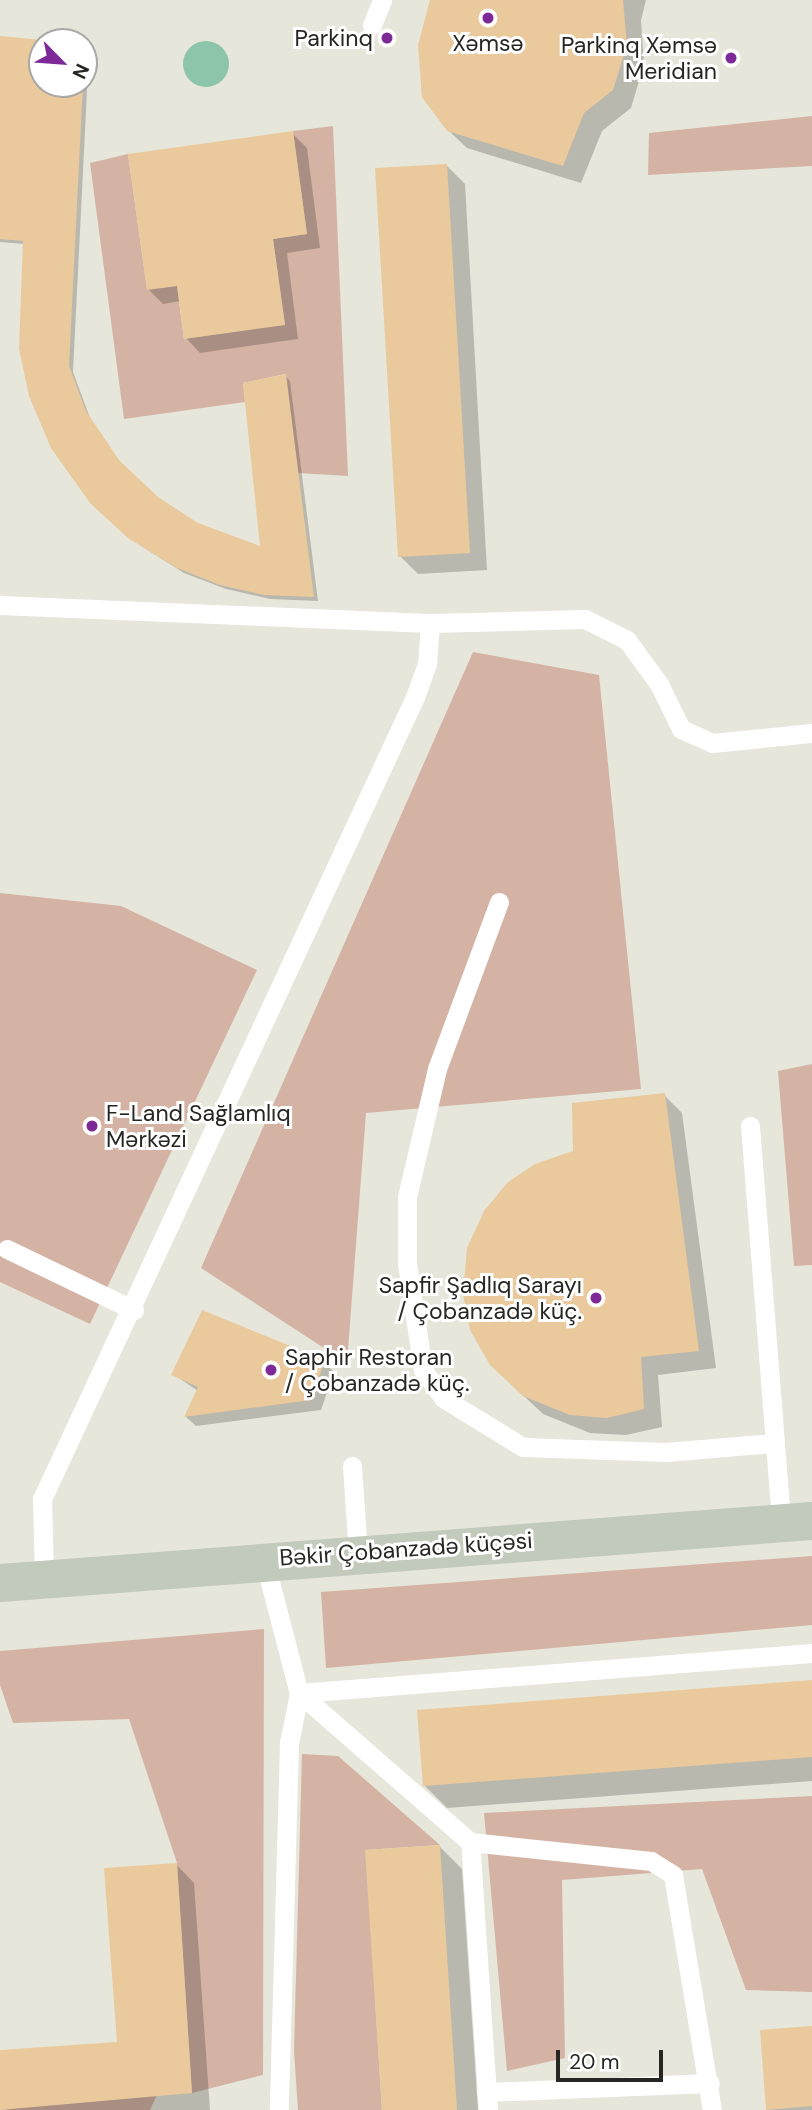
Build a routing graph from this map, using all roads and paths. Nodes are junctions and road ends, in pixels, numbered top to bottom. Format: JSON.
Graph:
{"nodes":[{"id":1,"x":382,"y":0,"type":"edge"},
{"id":2,"x":372,"y":24,"type":"dead end"},
{"id":3,"x":0,"y":605,"type":"edge"},
{"id":4,"x":430,"y":624,"type":"junction"},
{"id":5,"x":812,"y":733,"type":"edge"},
{"id":6,"x":499,"y":902,"type":"dead end"},
{"id":7,"x":750,"y":1126,"type":"dead end"},
{"id":8,"x":6,"y":1249,"type":"dead end"},
{"id":9,"x":134,"y":1310,"type":"junction"},
{"id":10,"x":774,"y":1443,"type":"junction"},
{"id":11,"x":352,"y":1466,"type":"dead end"},
{"id":12,"x":796,"y":1522,"type":"edge"},
{"id":13,"x":358,"y":1553,"type":"junction"},
{"id":14,"x":264,"y":1559,"type":"junction"},
{"id":15,"x":44,"y":1579,"type":"junction"},
{"id":16,"x":0,"y":1583,"type":"edge"},
{"id":17,"x":812,"y":1653,"type":"edge"},
{"id":18,"x":299,"y":1693,"type":"junction"},
{"id":19,"x":470,"y":1842,"type":"junction"},
{"id":20,"x":710,"y":2083,"type":"junction"},
{"id":21,"x":487,"y":2101,"type":"edge"},
{"id":22,"x":279,"y":2110,"type":"edge"},
{"id":23,"x":712,"y":2110,"type":"edge"}],
"edges":[{"from":1,"to":2,"type":"lane"},
{"from":3,"to":4,"type":"lane"},
{"from":4,"to":5,"type":"lane"},
{"from":4,"to":9,"type":"lane"},
{"from":6,"to":10,"type":"lane"},
{"from":7,"to":10,"type":"lane"},
{"from":8,"to":9,"type":"lane"},
{"from":9,"to":15,"type":"lane"},
{"from":10,"to":12,"type":"lane"},
{"from":11,"to":13,"type":"lane"},
{"from":12,"to":13,"type":"street","name":"Bəkir Çobanzadə küçəsi"},
{"from":13,"to":14,"type":"street","name":"Bəkir Çobanzadə küçəsi"},
{"from":14,"to":15,"type":"street","name":"Bəkir Çobanzadə küçəsi"},
{"from":14,"to":18,"type":"lane"},
{"from":15,"to":16,"type":"street","name":"Bəkir Çobanzadə küçəsi"},
{"from":17,"to":18,"type":"lane"},
{"from":18,"to":19,"type":"lane"},
{"from":18,"to":22,"type":"lane"},
{"from":19,"to":20,"type":"lane"},
{"from":19,"to":21,"type":"lane"},
{"from":20,"to":21,"type":"lane"},
{"from":20,"to":23,"type":"lane"}]}
